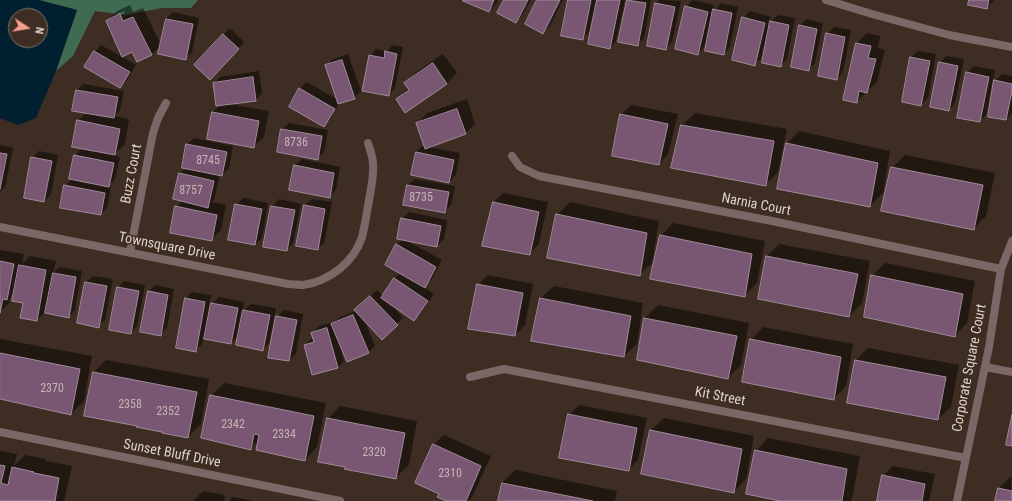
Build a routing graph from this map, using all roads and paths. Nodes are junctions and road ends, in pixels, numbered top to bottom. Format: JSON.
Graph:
{"nodes":[{"id":1,"x":826,"y":0,"type":"edge"},
{"id":2,"x":1012,"y":47,"type":"edge"},
{"id":3,"x":166,"y":103,"type":"dead end"},
{"id":4,"x":368,"y":143,"type":"dead end"},
{"id":5,"x":512,"y":156,"type":"dead end"},
{"id":6,"x":0,"y":227,"type":"edge"},
{"id":7,"x":1012,"y":241,"type":"edge"},
{"id":8,"x":130,"y":252,"type":"junction"},
{"id":9,"x":1001,"y":269,"type":"junction"},
{"id":10,"x":985,"y":367,"type":"junction"},
{"id":11,"x":1012,"y":372,"type":"edge"},
{"id":12,"x":470,"y":377,"type":"dead end"},
{"id":13,"x":0,"y":432,"type":"edge"},
{"id":14,"x":966,"y":458,"type":"junction"},
{"id":15,"x":340,"y":501,"type":"edge"},
{"id":16,"x":957,"y":501,"type":"edge"}],
"edges":[{"from":1,"to":2,"type":"street"},
{"from":3,"to":8,"type":"street","name":"Buzz Court"},
{"from":4,"to":8,"type":"street","name":"Townsquare Drive"},
{"from":5,"to":9,"type":"street","name":"Narnia Court"},
{"from":6,"to":8,"type":"street","name":"Townsquare Drive"},
{"from":7,"to":9,"type":"street","name":"Corporate Square Court"},
{"from":9,"to":10,"type":"street","name":"Corporate Square Court"},
{"from":10,"to":11,"type":"street"},
{"from":10,"to":14,"type":"street","name":"Corporate Square Court"},
{"from":12,"to":14,"type":"street","name":"Kit Street"},
{"from":13,"to":15,"type":"street","name":"Sunset Bluff Drive"},
{"from":14,"to":16,"type":"street","name":"Corporate Square Court"}]}
